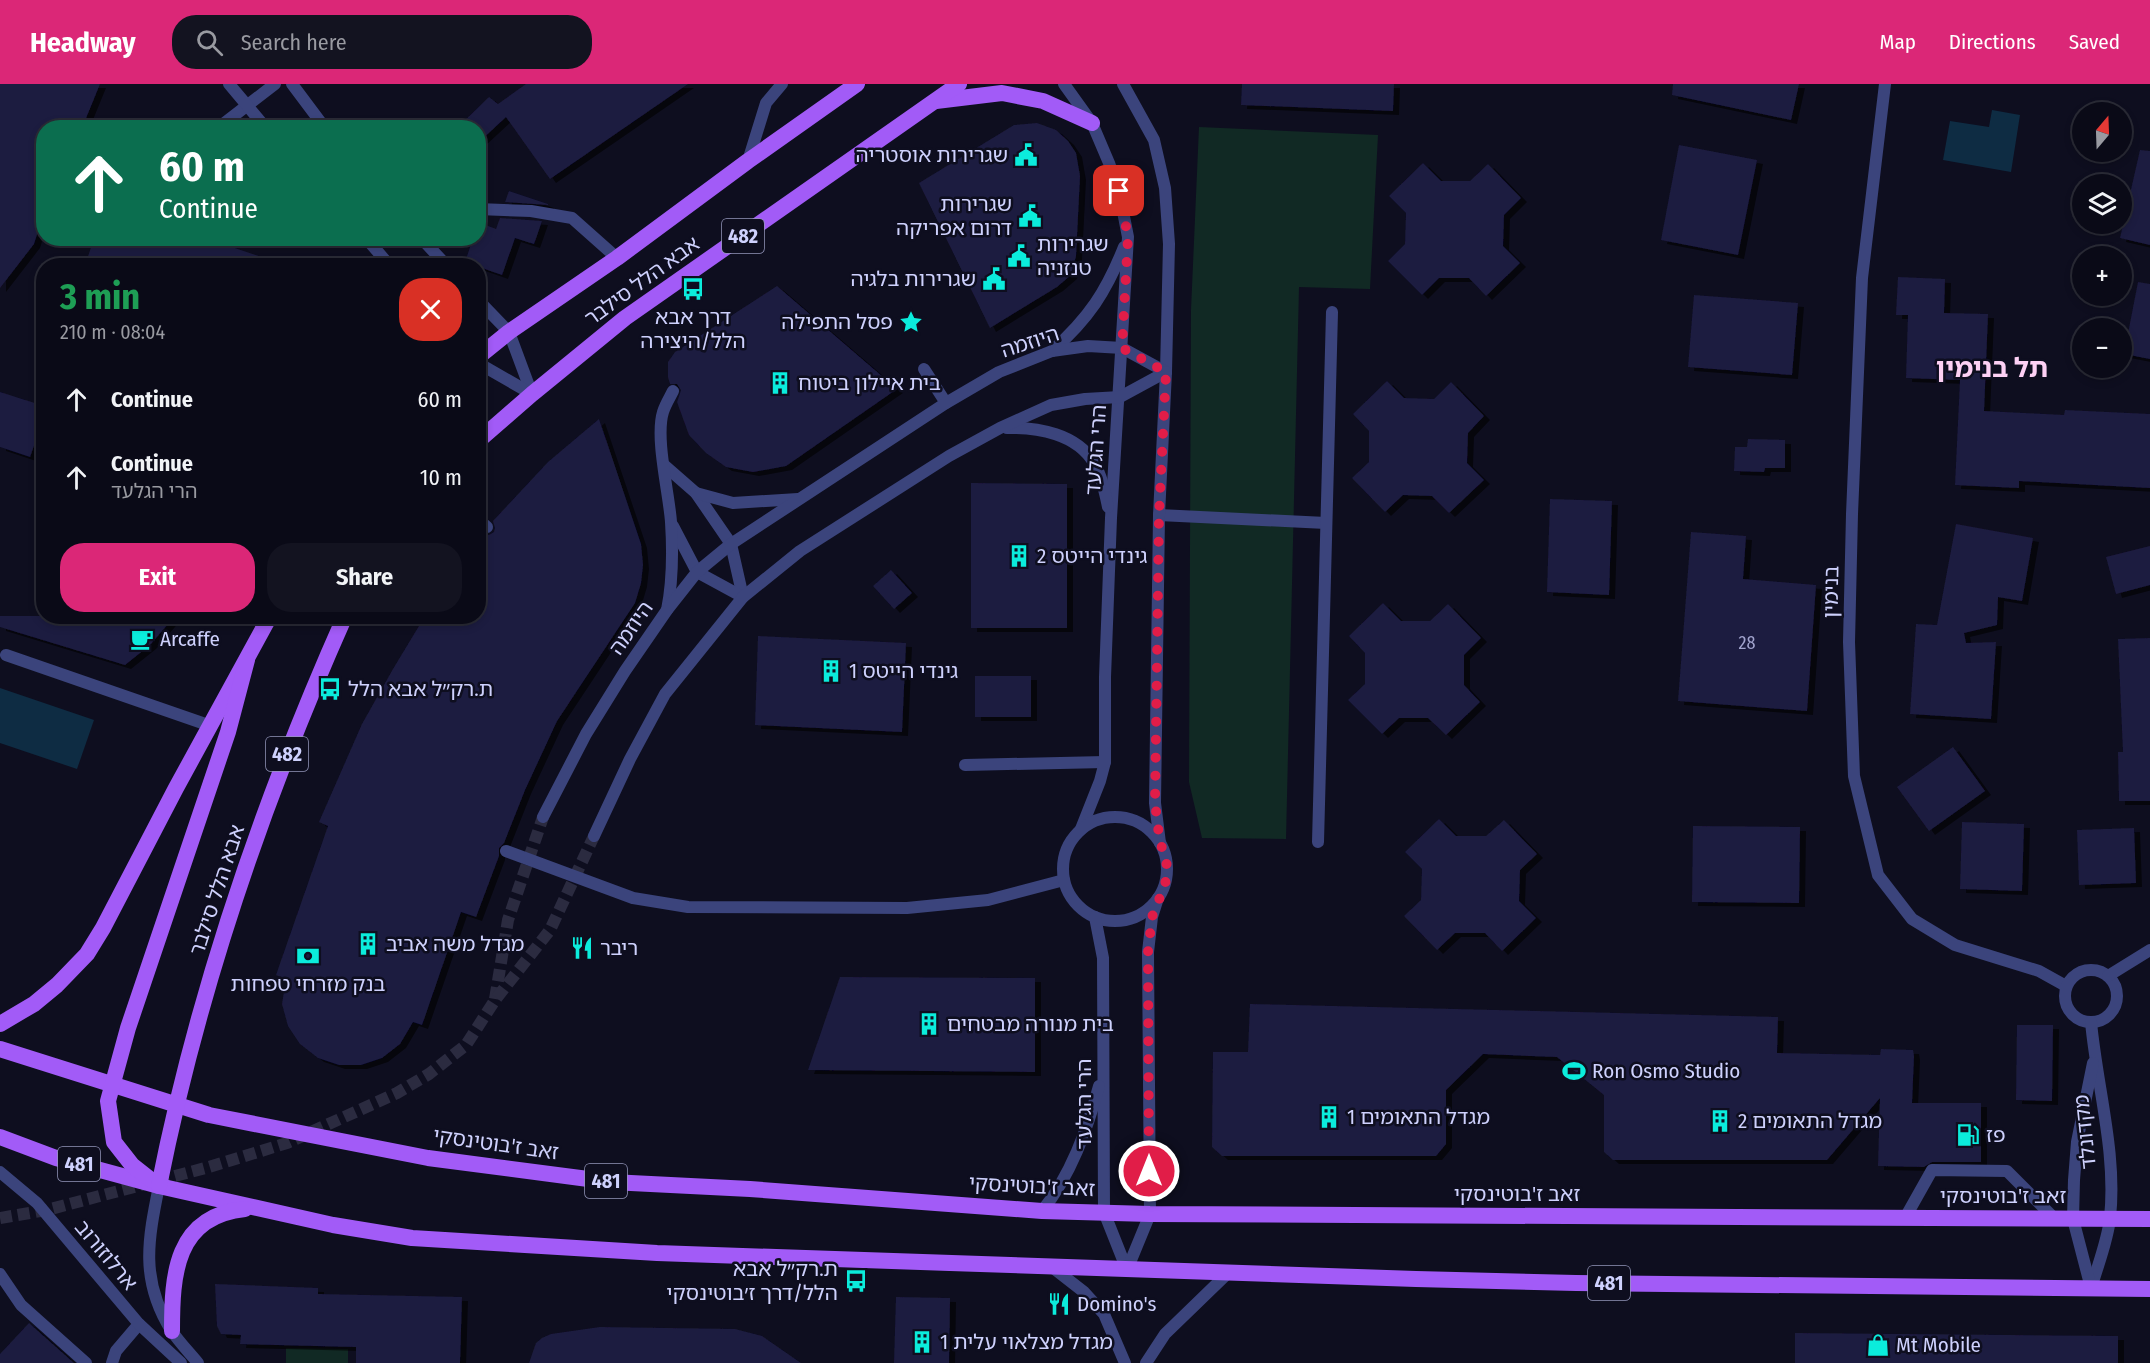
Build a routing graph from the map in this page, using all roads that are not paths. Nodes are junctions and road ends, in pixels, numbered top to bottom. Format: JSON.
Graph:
{"nodes":[{"id":1,"x":229,"y":84,"type":"edge"},
{"id":2,"x":275,"y":84,"type":"edge"},
{"id":3,"x":292,"y":84,"type":"edge"},
{"id":4,"x":782,"y":84,"type":"edge"},
{"id":5,"x":856,"y":84,"type":"edge"},
{"id":6,"x":958,"y":84,"type":"edge"},
{"id":7,"x":1064,"y":84,"type":"edge"},
{"id":8,"x":1123,"y":84,"type":"edge"},
{"id":9,"x":1885,"y":84,"type":"edge"},
{"id":10,"x":935,"y":101,"type":"junction"},
{"id":11,"x":246,"y":106,"type":"junction"},
{"id":12,"x":228,"y":120,"type":"edge"},
{"id":13,"x":259,"y":120,"type":"edge"},
{"id":14,"x":319,"y":120,"type":"edge"},
{"id":15,"x":1092,"y":123,"type":"junction"},
{"id":16,"x":748,"y":161,"type":"junction"},
{"id":17,"x":486,"y":209,"type":"edge"},
{"id":18,"x":1128,"y":237,"type":"junction"},
{"id":19,"x":373,"y":246,"type":"edge"},
{"id":20,"x":428,"y":246,"type":"edge"},
{"id":21,"x":383,"y":258,"type":"edge"},
{"id":22,"x":440,"y":258,"type":"edge"},
{"id":23,"x":617,"y":258,"type":"junction"},
{"id":24,"x":486,"y":308,"type":"edge"},
{"id":25,"x":1332,"y":312,"type":"dead end"},
{"id":26,"x":509,"y":332,"type":"junction"},
{"id":27,"x":1122,"y":348,"type":"junction"},
{"id":28,"x":486,"y":351,"type":"edge"},
{"id":29,"x":1052,"y":351,"type":"junction"},
{"id":30,"x":486,"y":368,"type":"edge"},
{"id":31,"x":924,"y":369,"type":"dead end"},
{"id":32,"x":1166,"y":372,"type":"junction"},
{"id":33,"x":673,"y":391,"type":"dead end"},
{"id":34,"x":532,"y":394,"type":"junction"},
{"id":35,"x":1120,"y":397,"type":"junction"},
{"id":36,"x":946,"y":403,"type":"junction"},
{"id":37,"x":1000,"y":428,"type":"junction"},
{"id":38,"x":486,"y":434,"type":"edge"},
{"id":39,"x":664,"y":465,"type":"junction"},
{"id":40,"x":696,"y":493,"type":"junction"},
{"id":41,"x":798,"y":499,"type":"junction"},
{"id":42,"x":1159,"y":515,"type":"junction"},
{"id":43,"x":1111,"y":518,"type":"junction"},
{"id":44,"x":671,"y":522,"type":"junction"},
{"id":45,"x":1326,"y":523,"type":"junction"},
{"id":46,"x":730,"y":544,"type":"junction"},
{"id":47,"x":697,"y":572,"type":"junction"},
{"id":48,"x":743,"y":597,"type":"junction"},
{"id":49,"x":667,"y":610,"type":"junction"},
{"id":50,"x":266,"y":624,"type":"edge"},
{"id":51,"x":342,"y":624,"type":"edge"},
{"id":52,"x":6,"y":655,"type":"dead end"},
{"id":53,"x":247,"y":660,"type":"junction"},
{"id":54,"x":211,"y":726,"type":"junction"},
{"id":55,"x":1105,"y":762,"type":"junction"},
{"id":56,"x":965,"y":765,"type":"dead end"},
{"id":57,"x":543,"y":817,"type":"tunnel mouth"},
{"id":58,"x":1081,"y":830,"type":"junction"},
{"id":59,"x":594,"y":837,"type":"tunnel mouth"},
{"id":60,"x":1318,"y":842,"type":"dead end"},
{"id":61,"x":1160,"y":843,"type":"junction"},
{"id":62,"x":506,"y":850,"type":"dead end"},
{"id":63,"x":1064,"y":880,"type":"junction"},
{"id":64,"x":1158,"y":898,"type":"junction"},
{"id":65,"x":1095,"y":917,"type":"junction"},
{"id":66,"x":2150,"y":950,"type":"edge"},
{"id":67,"x":2108,"y":976,"type":"junction"},
{"id":68,"x":2066,"y":986,"type":"junction"},
{"id":69,"x":2091,"y":1022,"type":"junction"},
{"id":70,"x":0,"y":1024,"type":"edge"},
{"id":71,"x":0,"y":1049,"type":"edge"},
{"id":72,"x":2094,"y":1057,"type":"junction"},
{"id":73,"x":1104,"y":1070,"type":"junction"},
{"id":74,"x":111,"y":1086,"type":"junction"},
{"id":75,"x":175,"y":1105,"type":"junction"},
{"id":76,"x":0,"y":1137,"type":"edge"},
{"id":77,"x":0,"y":1172,"type":"edge"},
{"id":78,"x":159,"y":1186,"type":"junction"},
{"id":79,"x":255,"y":1208,"type":"junction"},
{"id":80,"x":1042,"y":1211,"type":"junction"},
{"id":81,"x":1104,"y":1212,"type":"junction"},
{"id":82,"x":1150,"y":1214,"type":"junction"},
{"id":83,"x":1905,"y":1218,"type":"junction"},
{"id":84,"x":2150,"y":1218,"type":"edge"},
{"id":85,"x":2055,"y":1219,"type":"junction"},
{"id":86,"x":2073,"y":1219,"type":"junction"},
{"id":87,"x":2110,"y":1219,"type":"junction"},
{"id":88,"x":1052,"y":1267,"type":"junction"},
{"id":89,"x":1127,"y":1270,"type":"junction"},
{"id":90,"x":1228,"y":1273,"type":"junction"},
{"id":91,"x":0,"y":1274,"type":"edge"},
{"id":92,"x":2091,"y":1289,"type":"junction"},
{"id":93,"x":2150,"y":1289,"type":"edge"},
{"id":94,"x":139,"y":1324,"type":"junction"},
{"id":95,"x":172,"y":1331,"type":"junction"},
{"id":96,"x":86,"y":1363,"type":"edge"},
{"id":97,"x":112,"y":1363,"type":"edge"},
{"id":98,"x":182,"y":1363,"type":"edge"},
{"id":99,"x":198,"y":1363,"type":"edge"},
{"id":100,"x":1125,"y":1363,"type":"edge"},
{"id":101,"x":1146,"y":1363,"type":"edge"}],
"edges":[{"from":1,"to":11,"type":"street"},
{"from":2,"to":11,"type":"street"},
{"from":3,"to":14,"type":"street"},
{"from":4,"to":16,"type":"street"},
{"from":5,"to":16,"type":"main road","name":"אבא הלל סילבר","number":"482"},
{"from":6,"to":10,"type":"main road","name":"אבא הלל סילבר","number":"482"},
{"from":7,"to":15,"type":"street","name":"הרי הגלעד"},
{"from":8,"to":32,"type":"street"},
{"from":9,"to":68,"type":"street","name":"בנימין"},
{"from":10,"to":15,"type":"main road"},
{"from":10,"to":34,"type":"main road","name":"אבא הלל סילבר","number":"482"},
{"from":11,"to":12,"type":"street"},
{"from":11,"to":13,"type":"street"},
{"from":15,"to":18,"type":"street","name":"הרי הגלעד"},
{"from":16,"to":23,"type":"main road","name":"אבא הלל סילבר","number":"482"},
{"from":17,"to":23,"type":"street"},
{"from":18,"to":27,"type":"street","name":"הרי הגלעד"},
{"from":18,"to":29,"type":"street"},
{"from":19,"to":21,"type":"street"},
{"from":20,"to":22,"type":"street"},
{"from":23,"to":26,"type":"main road","name":"אבא הלל סילבר","number":"482"},
{"from":24,"to":26,"type":"street"},
{"from":25,"to":45,"type":"street"},
{"from":26,"to":28,"type":"main road","name":"אבא הלל סילבר","number":"482"},
{"from":26,"to":34,"type":"street"},
{"from":27,"to":29,"type":"street","name":"היוזמה"},
{"from":27,"to":32,"type":"street","name":"היוזמה"},
{"from":27,"to":35,"type":"street","name":"הרי הגלעד"},
{"from":29,"to":36,"type":"street","name":"היוזמה"},
{"from":30,"to":34,"type":"street"},
{"from":31,"to":36,"type":"street"},
{"from":32,"to":35,"type":"street"},
{"from":32,"to":42,"type":"street"},
{"from":33,"to":39,"type":"street"},
{"from":34,"to":38,"type":"main road","name":"אבא הלל סילבר","number":"482"},
{"from":35,"to":37,"type":"street"},
{"from":35,"to":43,"type":"street","name":"הרי הגלעד"},
{"from":36,"to":41,"type":"street","name":"היוזמה"},
{"from":37,"to":43,"type":"street"},
{"from":37,"to":48,"type":"street"},
{"from":39,"to":40,"type":"street"},
{"from":39,"to":44,"type":"street"},
{"from":40,"to":41,"type":"street"},
{"from":40,"to":46,"type":"street"},
{"from":41,"to":46,"type":"street","name":"היוזמה"},
{"from":42,"to":45,"type":"street"},
{"from":42,"to":61,"type":"street"},
{"from":43,"to":55,"type":"street","name":"הרי הגלעד"},
{"from":44,"to":47,"type":"street"},
{"from":44,"to":49,"type":"street"},
{"from":45,"to":60,"type":"street"},
{"from":46,"to":47,"type":"street","name":"היוזמה"},
{"from":46,"to":48,"type":"street"},
{"from":47,"to":48,"type":"street"},
{"from":47,"to":49,"type":"street","name":"היוזמה"},
{"from":48,"to":59,"type":"street"},
{"from":49,"to":57,"type":"street","name":"היוזמה"},
{"from":50,"to":53,"type":"main road"},
{"from":51,"to":75,"type":"main road","name":"אבא הלל סילבר","number":"482"},
{"from":52,"to":54,"type":"street"},
{"from":53,"to":54,"type":"main road"},
{"from":53,"to":74,"type":"main road"},
{"from":54,"to":70,"type":"main road"},
{"from":55,"to":56,"type":"street"},
{"from":55,"to":58,"type":"street","name":"הרי הגלעד"},
{"from":58,"to":61,"type":"street"},
{"from":58,"to":63,"type":"street"},
{"from":61,"to":64,"type":"street"},
{"from":62,"to":63,"type":"street"},
{"from":63,"to":65,"type":"street"},
{"from":64,"to":65,"type":"street"},
{"from":64,"to":82,"type":"street"},
{"from":65,"to":73,"type":"street","name":"הרי הגלעד"},
{"from":66,"to":67,"type":"street"},
{"from":67,"to":68,"type":"street"},
{"from":67,"to":69,"type":"street"},
{"from":68,"to":69,"type":"street"},
{"from":69,"to":72,"type":"street","name":"מקדונלד"},
{"from":71,"to":74,"type":"main road","name":"זאב ז'בוטינסקי","number":"481"},
{"from":72,"to":86,"type":"street","name":"מקדונלד"},
{"from":72,"to":87,"type":"street","name":"מקדונלד"},
{"from":73,"to":80,"type":"street"},
{"from":73,"to":81,"type":"street","name":"הרי הגלעד"},
{"from":74,"to":75,"type":"main road","name":"זאב ז'בוטינסקי","number":"481"},
{"from":74,"to":78,"type":"main road"},
{"from":75,"to":78,"type":"main road","name":"אבא הלל סילבר","number":"482"},
{"from":75,"to":80,"type":"main road","name":"זאב ז'בוטינסקי","number":"481"},
{"from":76,"to":78,"type":"main road","number":"481"},
{"from":77,"to":94,"type":"street","name":"ארלוזורוב"},
{"from":78,"to":79,"type":"main road","number":"481"},
{"from":78,"to":95,"type":"street","name":"ארלוזורוב"},
{"from":79,"to":88,"type":"main road","number":"481"},
{"from":79,"to":95,"type":"main road"},
{"from":80,"to":81,"type":"main road","name":"זאב ז'בוטינסקי","number":"481"},
{"from":81,"to":82,"type":"main road","name":"זאב ז'בוטינסקי","number":"481"},
{"from":81,"to":89,"type":"street","name":"הרי הגלעד"},
{"from":82,"to":83,"type":"main road","name":"זאב ז'בוטינסקי","number":"481"},
{"from":82,"to":89,"type":"street"},
{"from":83,"to":85,"type":"main road","name":"זאב ז'בוטינסקי","number":"481"},
{"from":83,"to":85,"type":"street"},
{"from":84,"to":87,"type":"main road","name":"זאב ז'בוטינסקי","number":"481"},
{"from":85,"to":86,"type":"main road","name":"זאב ז'בוטינסקי","number":"481"},
{"from":86,"to":87,"type":"main road","name":"זאב ז'בוטינסקי","number":"481"},
{"from":86,"to":92,"type":"street","name":"מקדונלד"},
{"from":87,"to":92,"type":"street","name":"מקדונלד"},
{"from":88,"to":89,"type":"main road","number":"481"},
{"from":88,"to":100,"type":"street"},
{"from":89,"to":90,"type":"main road","number":"481"},
{"from":90,"to":92,"type":"main road","number":"481"},
{"from":90,"to":101,"type":"street"},
{"from":91,"to":96,"type":"street"},
{"from":92,"to":93,"type":"main road","number":"481"},
{"from":94,"to":97,"type":"street"},
{"from":94,"to":98,"type":"street","name":"ארלוזורוב"},
{"from":95,"to":99,"type":"street","name":"ארלוזורוב"}]}
